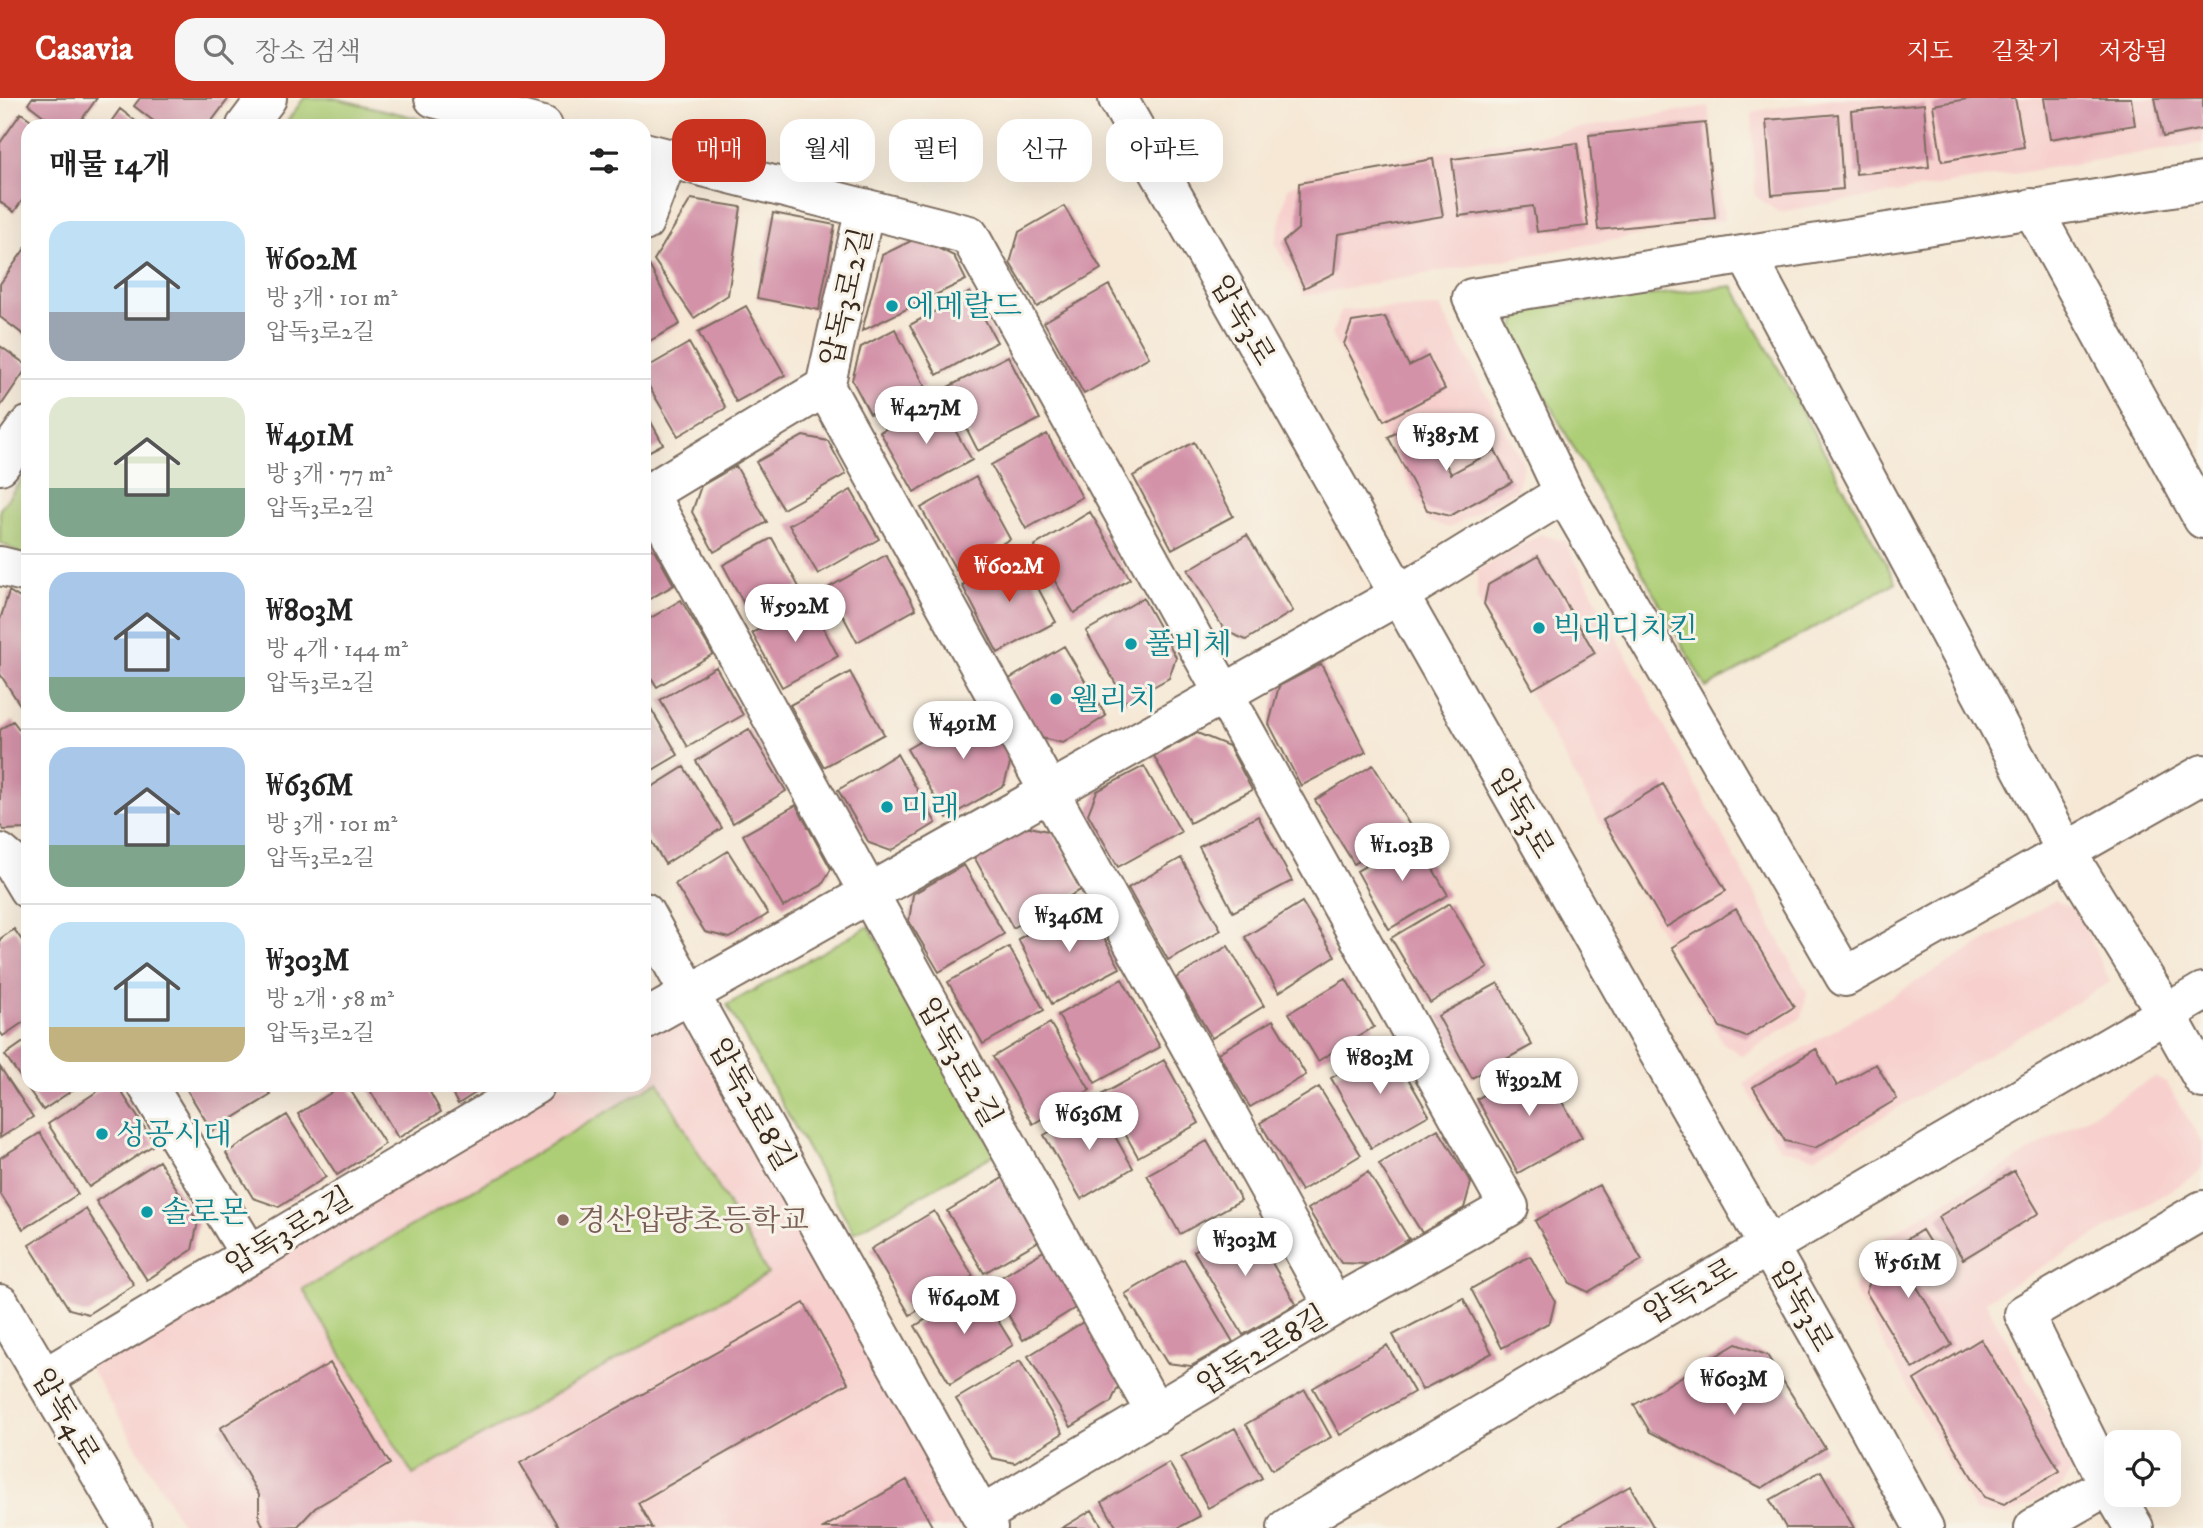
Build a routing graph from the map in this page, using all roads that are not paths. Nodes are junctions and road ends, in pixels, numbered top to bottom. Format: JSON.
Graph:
{"nodes":[{"id":1,"x":267,"y":98,"type":"edge"},
{"id":2,"x":434,"y":98,"type":"edge"},
{"id":3,"x":1126,"y":98,"type":"edge"},
{"id":4,"x":251,"y":119,"type":"edge"},
{"id":5,"x":515,"y":119,"type":"edge"},
{"id":6,"x":656,"y":155,"type":"edge"},
{"id":7,"x":2203,"y":182,"type":"edge"},
{"id":8,"x":651,"y":183,"type":"edge"},
{"id":9,"x":866,"y":208,"type":"junction"},
{"id":10,"x":2032,"y":208,"type":"junction"},
{"id":11,"x":1746,"y":256,"type":"junction"},
{"id":12,"x":825,"y":387,"type":"junction"},
{"id":13,"x":21,"y":436,"type":"edge"},
{"id":14,"x":0,"y":465,"type":"edge"},
{"id":15,"x":651,"y":492,"type":"edge"},
{"id":16,"x":1563,"y":493,"type":"junction"},
{"id":17,"x":651,"y":504,"type":"edge"},
{"id":18,"x":2203,"y":519,"type":"edge"},
{"id":19,"x":0,"y":566,"type":"edge"},
{"id":20,"x":21,"y":571,"type":"edge"},
{"id":21,"x":1399,"y":594,"type":"junction"},
{"id":22,"x":1223,"y":693,"type":"junction"},
{"id":23,"x":2203,"y":774,"type":"edge"},
{"id":24,"x":1047,"y":791,"type":"junction"},
{"id":25,"x":2067,"y":853,"type":"junction"},
{"id":26,"x":867,"y":894,"type":"junction"},
{"id":27,"x":651,"y":924,"type":"edge"},
{"id":28,"x":2203,"y":992,"type":"edge"},
{"id":29,"x":690,"y":993,"type":"junction"},
{"id":30,"x":2166,"y":1013,"type":"junction"},
{"id":31,"x":651,"y":1016,"type":"edge"},
{"id":32,"x":2203,"y":1079,"type":"edge"},
{"id":33,"x":151,"y":1092,"type":"edge"},
{"id":34,"x":523,"y":1092,"type":"edge"},
{"id":35,"x":2203,"y":1210,"type":"edge"},
{"id":36,"x":1768,"y":1245,"type":"junction"},
{"id":37,"x":250,"y":1255,"type":"junction"},
{"id":38,"x":0,"y":1304,"type":"edge"},
{"id":39,"x":1334,"y":1306,"type":"junction"},
{"id":40,"x":44,"y":1378,"type":"junction"},
{"id":41,"x":1156,"y":1414,"type":"junction"},
{"id":42,"x":2104,"y":1475,"type":"edge"},
{"id":43,"x":2104,"y":1488,"type":"edge"},
{"id":44,"x":2122,"y":1507,"type":"edge"},
{"id":45,"x":985,"y":1522,"type":"edge"},
{"id":46,"x":132,"y":1528,"type":"edge"},
{"id":47,"x":1287,"y":1528,"type":"edge"},
{"id":48,"x":1924,"y":1528,"type":"edge"},
{"id":49,"x":2035,"y":1528,"type":"edge"},
{"id":50,"x":2134,"y":1528,"type":"edge"}],
"edges":[{"from":1,"to":4,"type":"street"},
{"from":2,"to":5,"type":"street"},
{"from":3,"to":21,"type":"street","name":"압독3로"},
{"from":6,"to":8,"type":"street"},
{"from":6,"to":9,"type":"street"},
{"from":7,"to":10,"type":"street"},
{"from":9,"to":12,"type":"street","name":"압독3로2길"},
{"from":9,"to":22,"type":"street"},
{"from":10,"to":11,"type":"street"},
{"from":10,"to":18,"type":"street"},
{"from":11,"to":16,"type":"street"},
{"from":11,"to":25,"type":"street"},
{"from":12,"to":15,"type":"street"},
{"from":12,"to":24,"type":"street","name":"압독3로2길"},
{"from":13,"to":14,"type":"street"},
{"from":16,"to":21,"type":"street"},
{"from":16,"to":25,"type":"street"},
{"from":17,"to":26,"type":"street","name":"압독3로2길"},
{"from":19,"to":20,"type":"street"},
{"from":21,"to":22,"type":"street"},
{"from":21,"to":36,"type":"street","name":"압독3로"},
{"from":22,"to":24,"type":"street"},
{"from":22,"to":39,"type":"street","name":"압독2로8길"},
{"from":23,"to":25,"type":"street"},
{"from":24,"to":26,"type":"street"},
{"from":24,"to":39,"type":"street","name":"압독3로2길"},
{"from":25,"to":30,"type":"street"},
{"from":26,"to":29,"type":"street"},
{"from":26,"to":41,"type":"street","name":"압독3로2길"},
{"from":27,"to":29,"type":"street","name":"압독2로8길"},
{"from":28,"to":30,"type":"street","name":"압독2로"},
{"from":29,"to":31,"type":"street"},
{"from":29,"to":45,"type":"street","name":"압독2로8길"},
{"from":30,"to":32,"type":"street"},
{"from":30,"to":36,"type":"street","name":"압독2로"},
{"from":33,"to":37,"type":"street"},
{"from":34,"to":37,"type":"street","name":"압독3로2길"},
{"from":35,"to":42,"type":"street"},
{"from":36,"to":47,"type":"street","name":"압독2로"},
{"from":36,"to":48,"type":"street","name":"압독3로"},
{"from":37,"to":40,"type":"street","name":"압독3로2길"},
{"from":38,"to":40,"type":"street","name":"압독4로"},
{"from":39,"to":41,"type":"street","name":"압독2로8길"},
{"from":40,"to":46,"type":"street","name":"압독4로"},
{"from":41,"to":45,"type":"street","name":"압독2로8길"},
{"from":43,"to":49,"type":"street"},
{"from":44,"to":50,"type":"street"}]}
